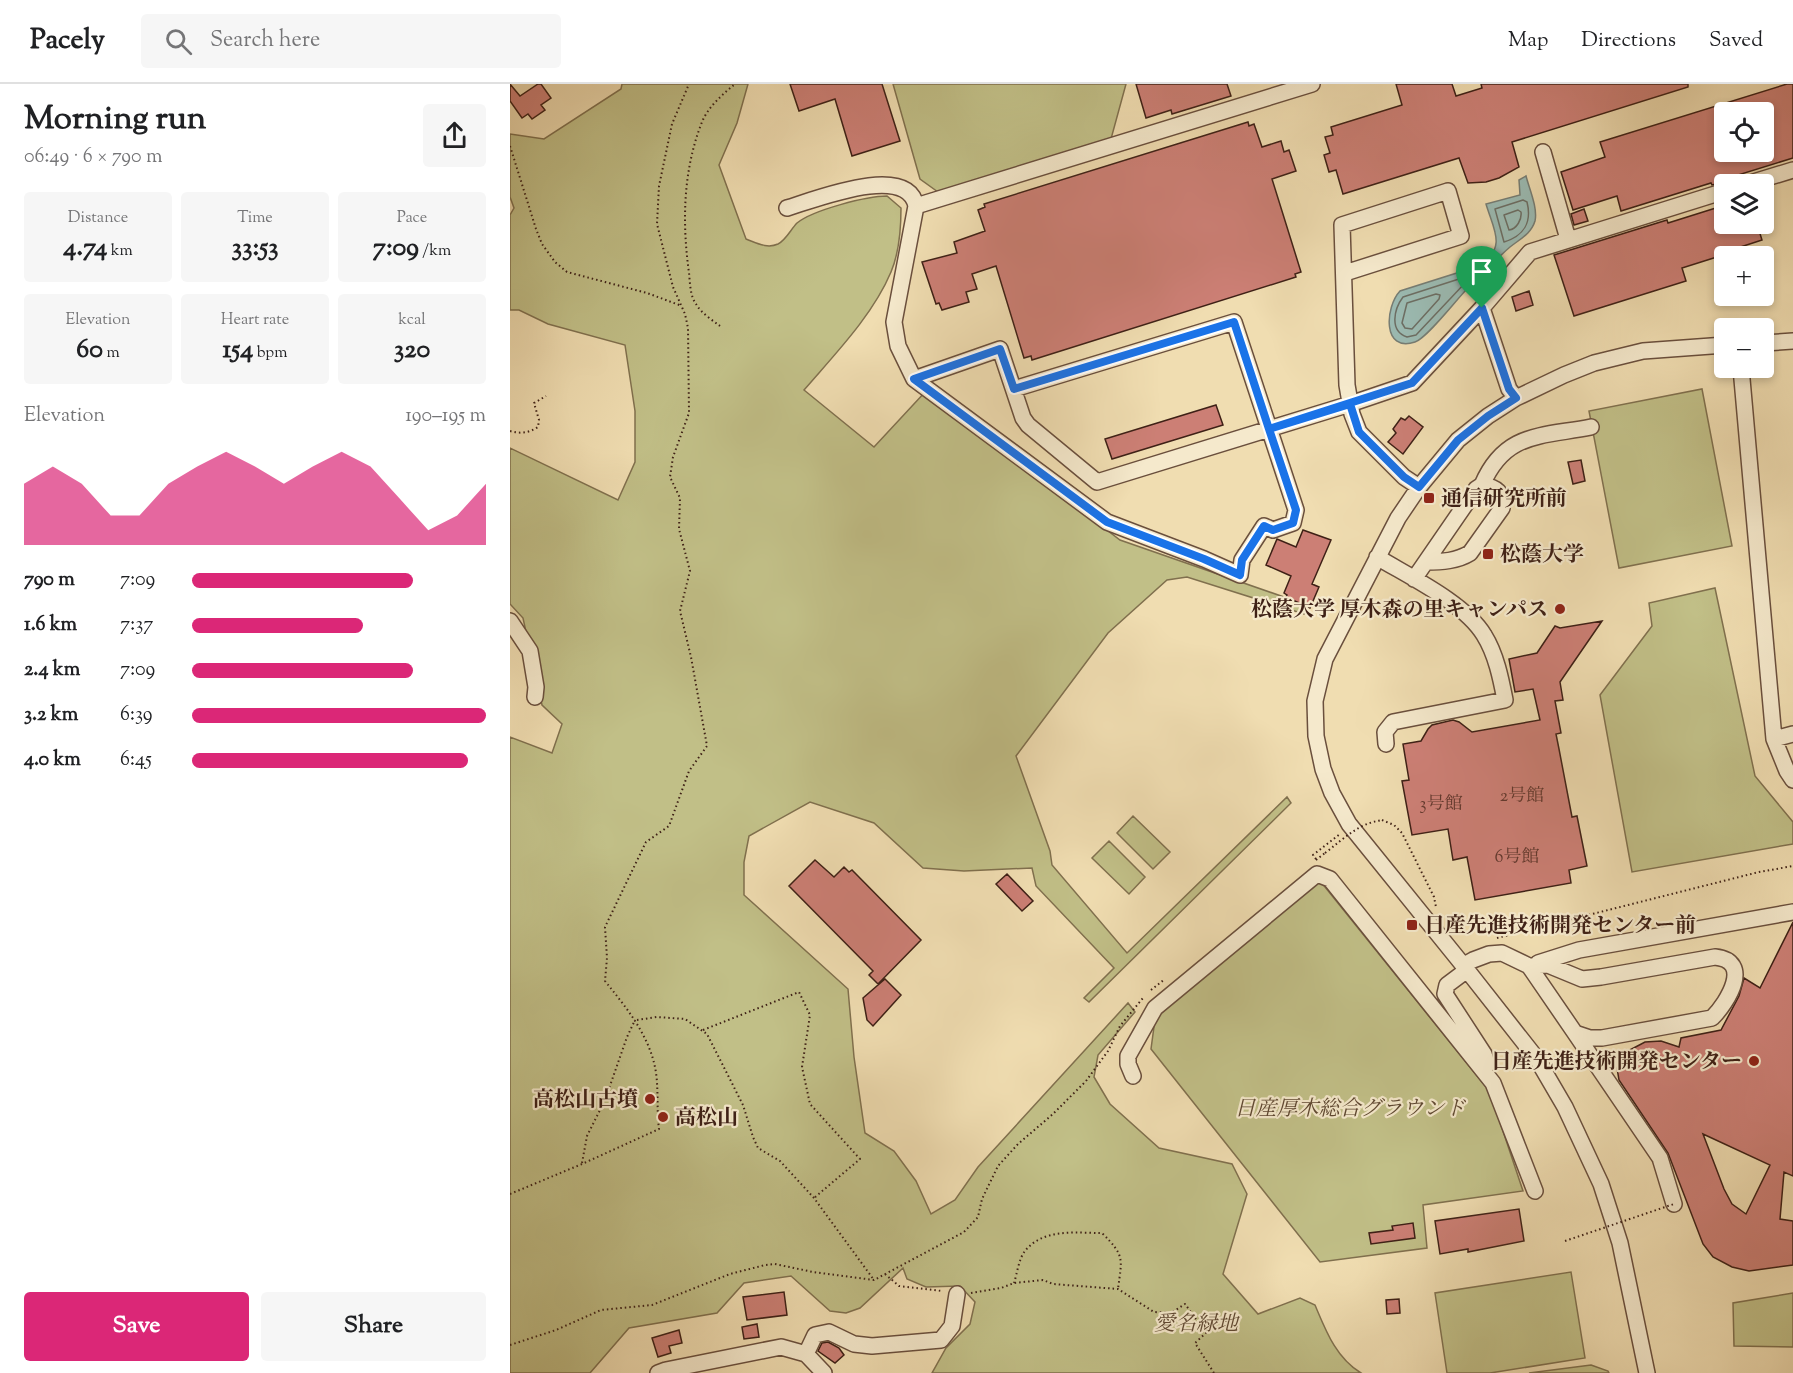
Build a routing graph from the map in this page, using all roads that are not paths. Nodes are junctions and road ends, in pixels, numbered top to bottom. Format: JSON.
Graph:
{"nodes":[{"id":1,"x":1312,"y":84,"type":"edge"},
{"id":2,"x":1543,"y":152,"type":"dead end"},
{"id":3,"x":1793,"y":171,"type":"edge"},
{"id":4,"x":1774,"y":176,"type":"edge"},
{"id":5,"x":1714,"y":194,"type":"edge"},
{"id":6,"x":916,"y":206,"type":"junction"},
{"id":7,"x":787,"y":208,"type":"dead end"},
{"id":8,"x":1568,"y":239,"type":"junction"},
{"id":9,"x":1345,"y":273,"type":"junction"},
{"id":10,"x":1482,"y":308,"type":"junction"},
{"id":11,"x":1793,"y":340,"type":"edge"},
{"id":12,"x":1774,"y":342,"type":"edge"},
{"id":13,"x":1714,"y":346,"type":"edge"},
{"id":14,"x":1742,"y":378,"type":"edge"},
{"id":15,"x":914,"y":379,"type":"junction"},
{"id":16,"x":1014,"y":389,"type":"junction"},
{"id":17,"x":1516,"y":398,"type":"junction"},
{"id":18,"x":1350,"y":404,"type":"junction"},
{"id":19,"x":1591,"y":427,"type":"dead end"},
{"id":20,"x":1269,"y":429,"type":"junction"},
{"id":21,"x":1482,"y":485,"type":"junction"},
{"id":22,"x":1419,"y":487,"type":"junction"},
{"id":23,"x":1377,"y":557,"type":"junction"},
{"id":24,"x":1426,"y":562,"type":"junction"},
{"id":25,"x":1414,"y":579,"type":"junction"},
{"id":26,"x":510,"y":621,"type":"edge"},
{"id":27,"x":535,"y":697,"type":"dead end"},
{"id":28,"x":1793,"y":734,"type":"edge"},
{"id":29,"x":1774,"y":739,"type":"junction"},
{"id":30,"x":1386,"y":744,"type":"dead end"},
{"id":31,"x":1793,"y":780,"type":"edge"},
{"id":32,"x":1793,"y":912,"type":"edge"},
{"id":33,"x":1529,"y":966,"type":"junction"},
{"id":34,"x":1466,"y":968,"type":"junction"},
{"id":35,"x":1575,"y":1032,"type":"junction"},
{"id":36,"x":1484,"y":1071,"type":"junction"},
{"id":37,"x":1133,"y":1076,"type":"dead end"},
{"id":38,"x":1535,"y":1191,"type":"dead end"},
{"id":39,"x":1674,"y":1204,"type":"road end"},
{"id":40,"x":957,"y":1294,"type":"road end"},
{"id":41,"x":806,"y":1354,"type":"junction"},
{"id":42,"x":658,"y":1373,"type":"edge"},
{"id":43,"x":824,"y":1373,"type":"edge"},
{"id":44,"x":1647,"y":1373,"type":"edge"}],
"edges":[{"from":1,"to":6,"type":"street"},
{"from":2,"to":8,"type":"street"},
{"from":3,"to":4,"type":"street"},
{"from":5,"to":8,"type":"street"},
{"from":6,"to":7,"type":"street"},
{"from":6,"to":15,"type":"street"},
{"from":8,"to":10,"type":"street"},
{"from":9,"to":9,"type":"street"},
{"from":9,"to":18,"type":"street"},
{"from":10,"to":17,"type":"street"},
{"from":10,"to":18,"type":"street"},
{"from":11,"to":12,"type":"street"},
{"from":13,"to":17,"type":"street"},
{"from":14,"to":29,"type":"street"},
{"from":15,"to":16,"type":"street"},
{"from":15,"to":20,"type":"street"},
{"from":16,"to":20,"type":"street"},
{"from":16,"to":20,"type":"street"},
{"from":17,"to":22,"type":"street"},
{"from":18,"to":20,"type":"street"},
{"from":18,"to":22,"type":"street"},
{"from":19,"to":21,"type":"street"},
{"from":21,"to":24,"type":"street"},
{"from":21,"to":24,"type":"street"},
{"from":22,"to":23,"type":"street"},
{"from":23,"to":25,"type":"street"},
{"from":23,"to":34,"type":"street"},
{"from":24,"to":25,"type":"street"},
{"from":25,"to":30,"type":"street"},
{"from":26,"to":27,"type":"street"},
{"from":28,"to":29,"type":"street"},
{"from":29,"to":31,"type":"street"},
{"from":32,"to":33,"type":"street"},
{"from":33,"to":34,"type":"street"},
{"from":33,"to":35,"type":"street"},
{"from":33,"to":35,"type":"street"},
{"from":34,"to":36,"type":"street"},
{"from":34,"to":44,"type":"street"},
{"from":35,"to":39,"type":"street"},
{"from":36,"to":37,"type":"street"},
{"from":36,"to":38,"type":"street"},
{"from":40,"to":41,"type":"street"},
{"from":41,"to":42,"type":"street"},
{"from":41,"to":43,"type":"street"}]}
